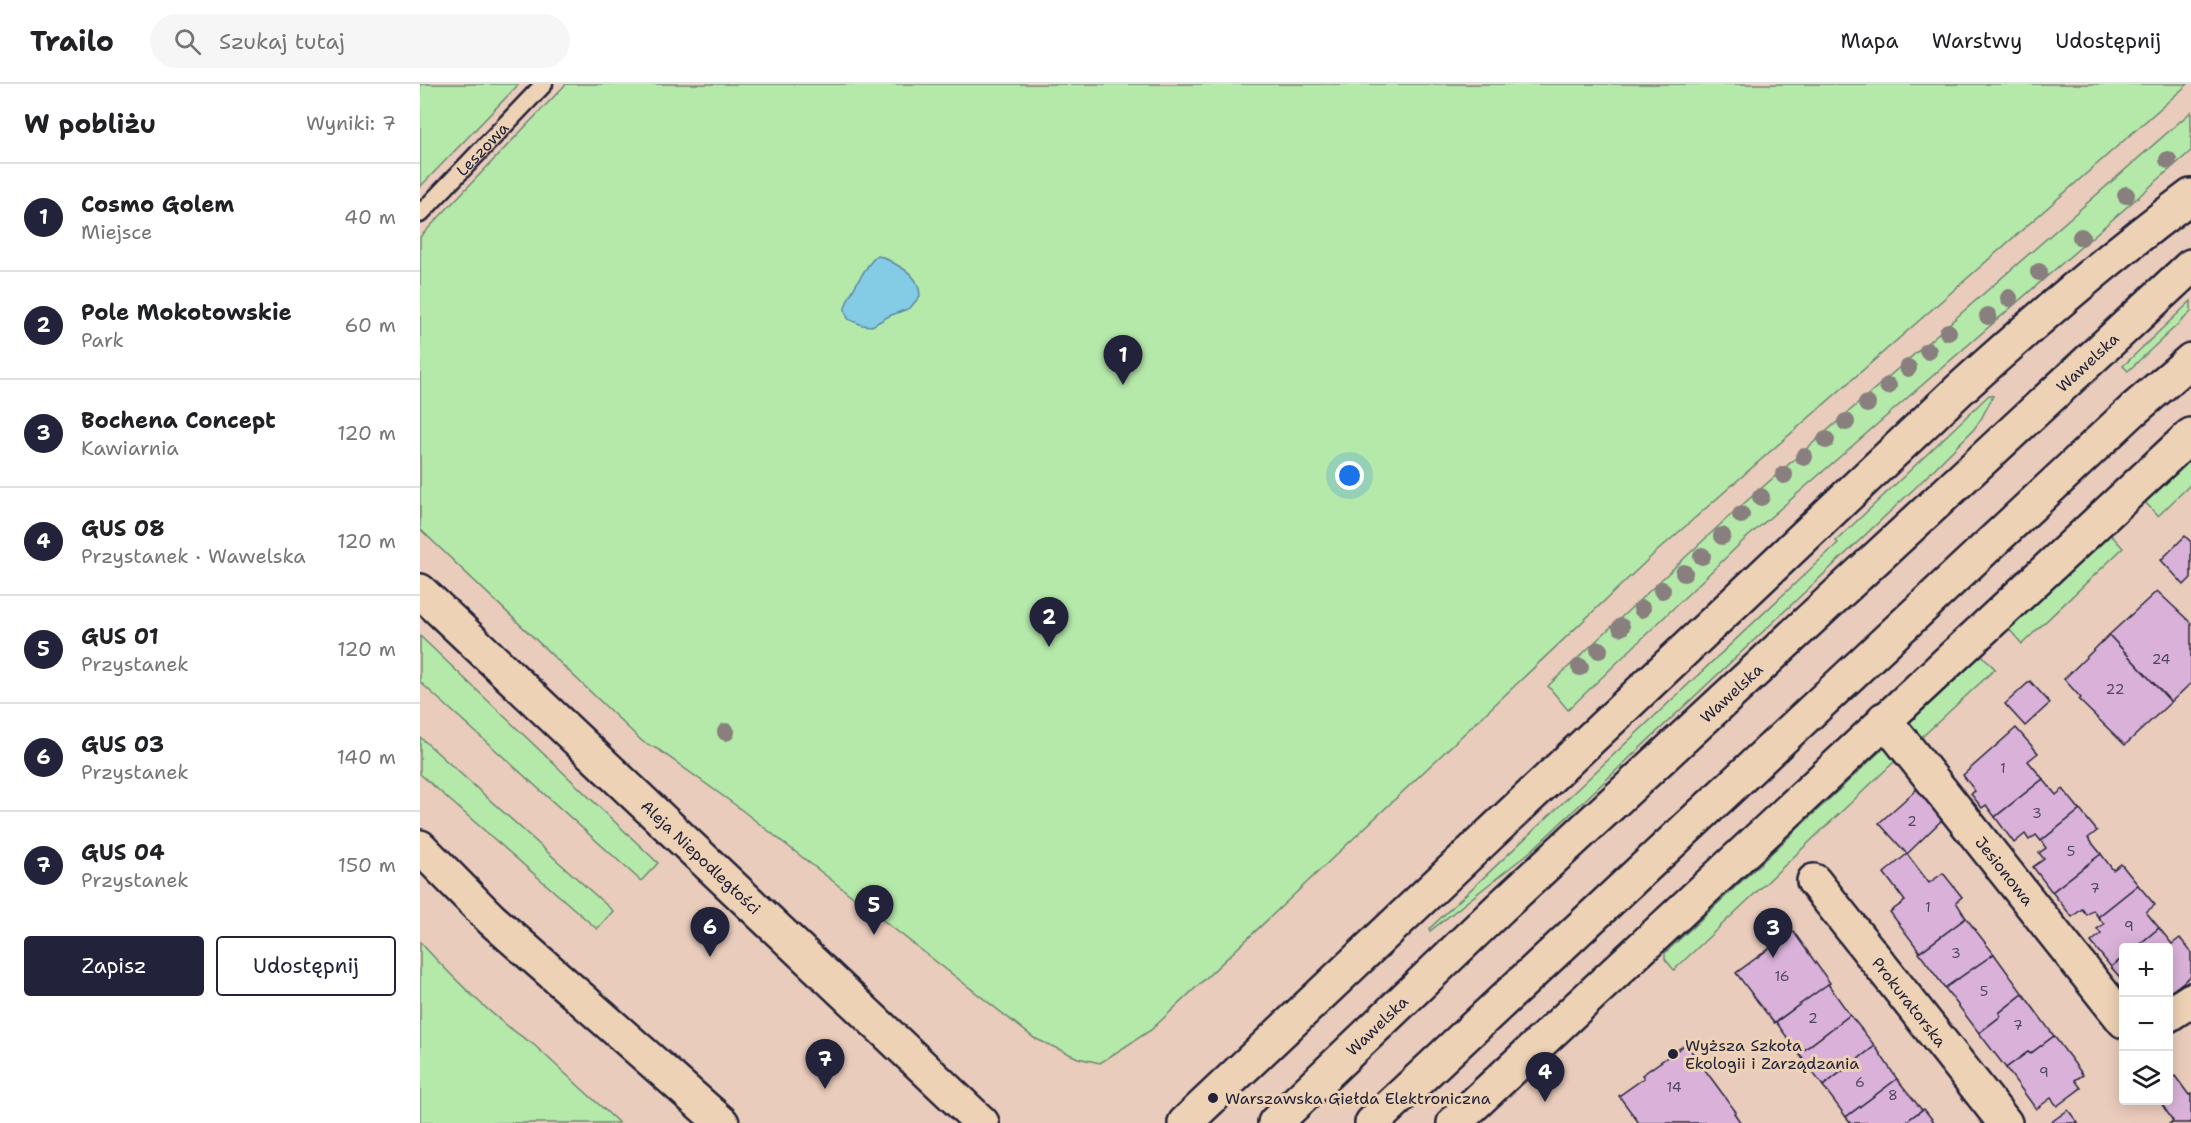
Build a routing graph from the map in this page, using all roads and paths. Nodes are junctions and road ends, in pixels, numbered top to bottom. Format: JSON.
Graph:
{"nodes":[{"id":1,"x":544,"y":84,"type":"edge"},
{"id":2,"x":2191,"y":195,"type":"edge"},
{"id":3,"x":420,"y":214,"type":"edge"},
{"id":4,"x":2191,"y":266,"type":"edge"},
{"id":5,"x":2191,"y":360,"type":"edge"},
{"id":6,"x":2191,"y":435,"type":"edge"},
{"id":7,"x":420,"y":591,"type":"edge"},
{"id":8,"x":1884,"y":719,"type":"junction"},
{"id":9,"x":420,"y":847,"type":"edge"},
{"id":10,"x":1814,"y":881,"type":"dead end"},
{"id":11,"x":2191,"y":1000,"type":"edge"},
{"id":12,"x":2173,"y":1013,"type":"edge"},
{"id":13,"x":2119,"y":1015,"type":"edge"},
{"id":14,"x":981,"y":1122,"type":"edge"},
{"id":15,"x":722,"y":1123,"type":"edge"},
{"id":16,"x":1185,"y":1123,"type":"edge"},
{"id":17,"x":1275,"y":1123,"type":"edge"},
{"id":18,"x":1372,"y":1123,"type":"edge"},
{"id":19,"x":1454,"y":1123,"type":"edge"},
{"id":20,"x":2005,"y":1123,"type":"edge"}],
"edges":[{"from":1,"to":3,"type":"lane","name":"Leszowa"},
{"from":2,"to":16,"type":"main road"},
{"from":4,"to":17,"type":"main road","name":"Wawelska"},
{"from":5,"to":18,"type":"main road"},
{"from":6,"to":8,"type":"main road"},
{"from":7,"to":14,"type":"main road","name":"Aleja Niepodległości"},
{"from":8,"to":13,"type":"main road","name":"Jesionowa"},
{"from":8,"to":19,"type":"main road"},
{"from":9,"to":15,"type":"main road"},
{"from":10,"to":20,"type":"main road","name":"Prokuratorska"},
{"from":11,"to":12,"type":"main road"}]}
